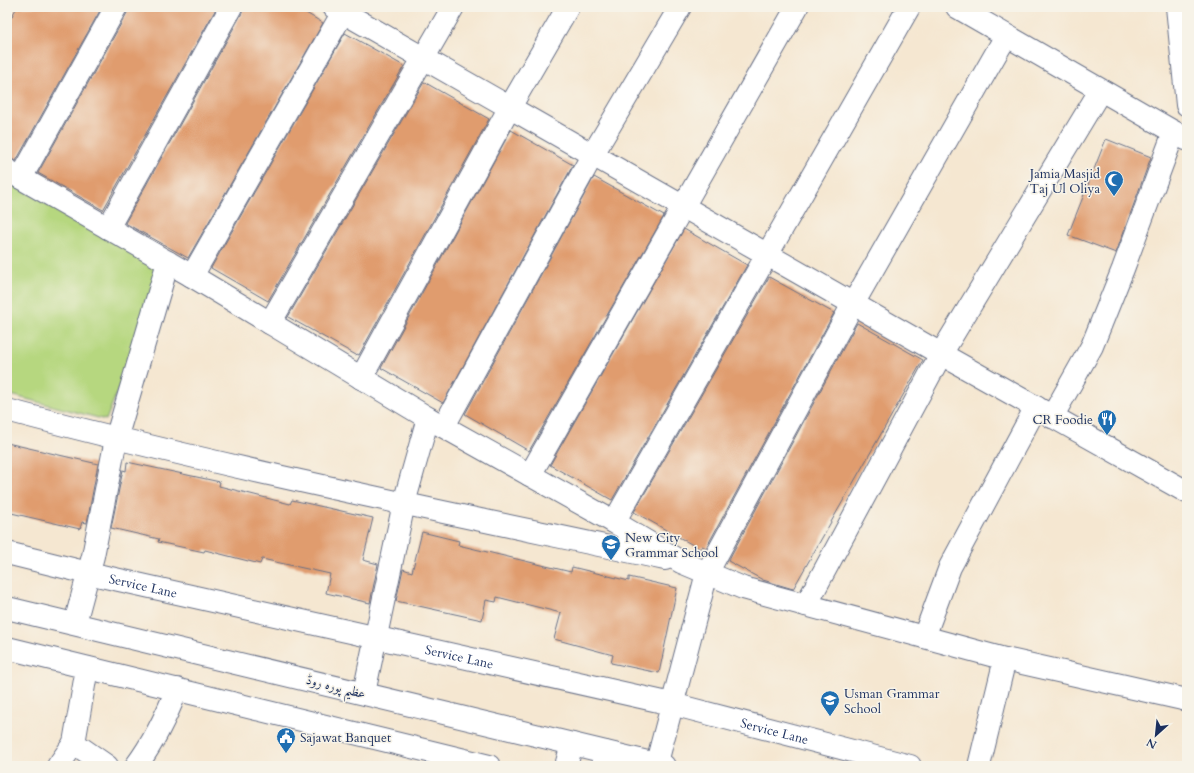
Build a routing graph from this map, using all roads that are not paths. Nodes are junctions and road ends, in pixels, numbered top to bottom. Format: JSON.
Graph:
{"nodes":[{"id":1,"x":116,"y":7,"type":"edge"},
{"id":2,"x":231,"y":7,"type":"edge"},
{"id":3,"x":454,"y":7,"type":"edge"},
{"id":4,"x":568,"y":7,"type":"edge"},
{"id":5,"x":680,"y":7,"type":"edge"},
{"id":6,"x":797,"y":7,"type":"edge"},
{"id":7,"x":909,"y":7,"type":"edge"},
{"id":8,"x":957,"y":7,"type":"edge"},
{"id":9,"x":1177,"y":7,"type":"edge"},
{"id":10,"x":341,"y":9,"type":"edge"},
{"id":11,"x":1006,"y":36,"type":"junction"},
{"id":12,"x":424,"y":58,"type":"junction"},
{"id":13,"x":1185,"y":69,"type":"edge"},
{"id":14,"x":1100,"y":91,"type":"junction"},
{"id":15,"x":1187,"y":105,"type":"edge"},
{"id":16,"x":510,"y":107,"type":"junction"},
{"id":17,"x":1180,"y":136,"type":"edge"},
{"id":18,"x":593,"y":154,"type":"junction"},
{"id":19,"x":14,"y":174,"type":"edge"},
{"id":20,"x":684,"y":207,"type":"junction"},
{"id":21,"x":108,"y":228,"type":"junction"},
{"id":22,"x":766,"y":254,"type":"junction"},
{"id":23,"x":168,"y":262,"type":"junction"},
{"id":24,"x":192,"y":276,"type":"junction"},
{"id":25,"x":853,"y":304,"type":"junction"},
{"id":26,"x":270,"y":323,"type":"junction"},
{"id":27,"x":941,"y":354,"type":"junction"},
{"id":28,"x":361,"y":378,"type":"junction"},
{"id":29,"x":7,"y":410,"type":"edge"},
{"id":30,"x":1044,"y":412,"type":"junction"},
{"id":31,"x":436,"y":422,"type":"junction"},
{"id":32,"x":116,"y":439,"type":"junction"},
{"id":33,"x":530,"y":475,"type":"junction"},
{"id":34,"x":1187,"y":492,"type":"edge"},
{"id":35,"x":404,"y":503,"type":"junction"},
{"id":36,"x":614,"y":522,"type":"junction"},
{"id":37,"x":7,"y":553,"type":"edge"},
{"id":38,"x":681,"y":562,"type":"junction"},
{"id":39,"x":88,"y":573,"type":"junction"},
{"id":40,"x":707,"y":573,"type":"junction"},
{"id":41,"x":806,"y":605,"type":"junction"},
{"id":42,"x":7,"y":608,"type":"edge"},
{"id":43,"x":75,"y":623,"type":"junction"},
{"id":44,"x":924,"y":637,"type":"junction"},
{"id":45,"x":376,"y":638,"type":"junction"},
{"id":46,"x":7,"y":648,"type":"edge"},
{"id":47,"x":1005,"y":659,"type":"junction"},
{"id":48,"x":87,"y":668,"type":"junction"},
{"id":49,"x":177,"y":690,"type":"junction"},
{"id":50,"x":364,"y":693,"type":"junction"},
{"id":51,"x":1187,"y":700,"type":"edge"},
{"id":52,"x":672,"y":704,"type":"junction"},
{"id":53,"x":74,"y":743,"type":"junction"},
{"id":54,"x":572,"y":744,"type":"junction"},
{"id":55,"x":604,"y":759,"type":"edge"},
{"id":56,"x":659,"y":765,"type":"edge"},
{"id":57,"x":58,"y":766,"type":"edge"},
{"id":58,"x":107,"y":766,"type":"edge"},
{"id":59,"x":136,"y":766,"type":"edge"},
{"id":60,"x":489,"y":766,"type":"edge"},
{"id":61,"x":566,"y":766,"type":"edge"},
{"id":62,"x":910,"y":766,"type":"edge"},
{"id":63,"x":979,"y":766,"type":"edge"}],
"edges":[{"from":1,"to":19,"type":"street"},
{"from":2,"to":21,"type":"street"},
{"from":3,"to":12,"type":"street"},
{"from":4,"to":16,"type":"street"},
{"from":5,"to":18,"type":"street"},
{"from":6,"to":20,"type":"street"},
{"from":7,"to":22,"type":"street"},
{"from":8,"to":11,"type":"street"},
{"from":9,"to":13,"type":"street"},
{"from":10,"to":12,"type":"street"},
{"from":10,"to":24,"type":"street"},
{"from":11,"to":14,"type":"street"},
{"from":11,"to":25,"type":"street"},
{"from":12,"to":16,"type":"street"},
{"from":12,"to":26,"type":"street"},
{"from":13,"to":15,"type":"street"},
{"from":14,"to":17,"type":"street"},
{"from":14,"to":27,"type":"street"},
{"from":16,"to":18,"type":"street"},
{"from":16,"to":28,"type":"street"},
{"from":17,"to":30,"type":"street"},
{"from":18,"to":20,"type":"street"},
{"from":18,"to":31,"type":"street"},
{"from":19,"to":21,"type":"street"},
{"from":20,"to":22,"type":"street"},
{"from":20,"to":33,"type":"street"},
{"from":21,"to":23,"type":"street"},
{"from":22,"to":25,"type":"street"},
{"from":22,"to":36,"type":"street"},
{"from":23,"to":24,"type":"street"},
{"from":23,"to":32,"type":"street"},
{"from":24,"to":26,"type":"street"},
{"from":25,"to":27,"type":"street"},
{"from":25,"to":40,"type":"street"},
{"from":26,"to":28,"type":"street"},
{"from":27,"to":30,"type":"street"},
{"from":27,"to":41,"type":"street"},
{"from":28,"to":31,"type":"street"},
{"from":29,"to":32,"type":"street"},
{"from":30,"to":34,"type":"street"},
{"from":30,"to":44,"type":"street"},
{"from":31,"to":33,"type":"street"},
{"from":31,"to":35,"type":"street"},
{"from":32,"to":35,"type":"street"},
{"from":32,"to":39,"type":"street"},
{"from":33,"to":36,"type":"street"},
{"from":35,"to":38,"type":"street"},
{"from":35,"to":45,"type":"street"},
{"from":36,"to":38,"type":"street"},
{"from":37,"to":39,"type":"street","name":"Service Lane"},
{"from":38,"to":40,"type":"street"},
{"from":39,"to":43,"type":"street"},
{"from":39,"to":45,"type":"street","name":"Service Lane"},
{"from":40,"to":41,"type":"street"},
{"from":40,"to":52,"type":"street"},
{"from":41,"to":44,"type":"street"},
{"from":42,"to":43,"type":"street","name":"عظیم پورہ روڈ"},
{"from":43,"to":50,"type":"street","name":"عظیم پورہ روڈ"},
{"from":44,"to":47,"type":"street"},
{"from":45,"to":50,"type":"street"},
{"from":45,"to":52,"type":"street","name":"Service Lane"},
{"from":46,"to":48,"type":"street"},
{"from":47,"to":51,"type":"street"},
{"from":47,"to":63,"type":"street"},
{"from":48,"to":49,"type":"street"},
{"from":48,"to":53,"type":"street"},
{"from":49,"to":59,"type":"street"},
{"from":49,"to":60,"type":"street"},
{"from":50,"to":54,"type":"street","name":"عظیم پورہ روڈ"},
{"from":52,"to":56,"type":"street"},
{"from":52,"to":62,"type":"street","name":"Service Lane"},
{"from":53,"to":57,"type":"street"},
{"from":53,"to":58,"type":"street"},
{"from":54,"to":55,"type":"street","name":"عظیم پورہ روڈ"},
{"from":54,"to":61,"type":"street"},
{"from":55,"to":56,"type":"street","name":"عظیم پورہ روڈ"}]}
